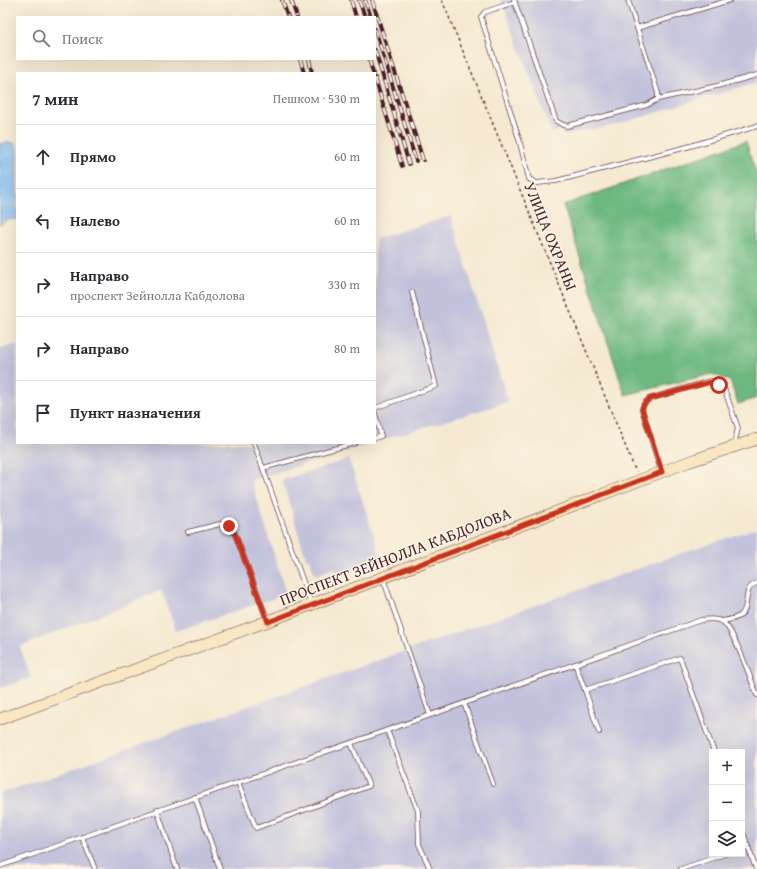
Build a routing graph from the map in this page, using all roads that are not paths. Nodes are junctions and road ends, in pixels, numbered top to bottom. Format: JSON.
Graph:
{"nodes":[{"id":1,"x":628,"y":0,"type":"edge"},
{"id":2,"x":730,"y":0,"type":"edge"},
{"id":3,"x":515,"y":1,"type":"edge"},
{"id":4,"x":637,"y":28,"type":"junction"},
{"id":5,"x":757,"y":75,"type":"edge"},
{"id":6,"x":658,"y":99,"type":"junction"},
{"id":7,"x":757,"y":126,"type":"edge"},
{"id":8,"x":412,"y":292,"type":"dead end"},
{"id":9,"x":376,"y":408,"type":"edge"},
{"id":10,"x":376,"y":417,"type":"edge"},
{"id":11,"x":376,"y":438,"type":"edge"},
{"id":12,"x":757,"y":439,"type":"edge"},
{"id":13,"x":254,"y":444,"type":"edge"},
{"id":14,"x":351,"y":444,"type":"edge"},
{"id":15,"x":733,"y":447,"type":"junction"},
{"id":16,"x":263,"y":468,"type":"junction"},
{"id":17,"x":662,"y":472,"type":"junction"},
{"id":18,"x":188,"y":532,"type":"dead end"},
{"id":19,"x":383,"y":577,"type":"junction"},
{"id":20,"x":757,"y":583,"type":"edge"},
{"id":21,"x":312,"y":604,"type":"junction"},
{"id":22,"x":722,"y":621,"type":"junction"},
{"id":23,"x":268,"y":622,"type":"junction"},
{"id":24,"x":575,"y":664,"type":"junction"},
{"id":25,"x":585,"y":690,"type":"junction"},
{"id":26,"x":757,"y":695,"type":"edge"},
{"id":27,"x":464,"y":703,"type":"junction"},
{"id":28,"x":430,"y":715,"type":"junction"},
{"id":29,"x":0,"y":719,"type":"edge"},
{"id":30,"x":387,"y":730,"type":"junction"},
{"id":31,"x":599,"y":732,"type":"dead end"},
{"id":32,"x":352,"y":743,"type":"junction"},
{"id":33,"x":713,"y":749,"type":"edge"},
{"id":34,"x":238,"y":782,"type":"junction"},
{"id":35,"x":493,"y":784,"type":"dead end"},
{"id":36,"x":195,"y":797,"type":"junction"},
{"id":37,"x":158,"y":810,"type":"junction"},
{"id":38,"x":82,"y":837,"type":"junction"},
{"id":39,"x":745,"y":838,"type":"edge"},
{"id":40,"x":748,"y":846,"type":"junction"},
{"id":41,"x":745,"y":847,"type":"edge"},
{"id":42,"x":715,"y":857,"type":"edge"},
{"id":43,"x":3,"y":866,"type":"edge"},
{"id":44,"x":95,"y":869,"type":"edge"},
{"id":45,"x":177,"y":869,"type":"edge"},
{"id":46,"x":220,"y":869,"type":"edge"},
{"id":47,"x":430,"y":869,"type":"edge"},
{"id":48,"x":681,"y":869,"type":"edge"},
{"id":49,"x":756,"y":869,"type":"edge"}],
"edges":[{"from":1,"to":4,"type":"lane"},
{"from":2,"to":4,"type":"lane"},
{"from":3,"to":6,"type":"lane"},
{"from":3,"to":7,"type":"lane"},
{"from":4,"to":6,"type":"lane"},
{"from":5,"to":6,"type":"lane"},
{"from":8,"to":9,"type":"lane"},
{"from":10,"to":11,"type":"lane"},
{"from":12,"to":15,"type":"main road","name":"ПРОСПЕКТ ЗЕЙНОЛЛА КАБДОЛОВА"},
{"from":13,"to":16,"type":"lane"},
{"from":14,"to":16,"type":"lane"},
{"from":15,"to":17,"type":"main road","name":"ПРОСПЕКТ ЗЕЙНОЛЛА КАБДОЛОВА"},
{"from":15,"to":17,"type":"lane"},
{"from":16,"to":21,"type":"lane"},
{"from":17,"to":19,"type":"main road","name":"ПРОСПЕКТ ЗЕЙНОЛЛА КАБДОЛОВА"},
{"from":18,"to":23,"type":"lane"},
{"from":19,"to":21,"type":"main road","name":"ПРОСПЕКТ ЗЕЙНОЛЛА КАБДОЛОВА"},
{"from":19,"to":28,"type":"lane"},
{"from":20,"to":22,"type":"lane"},
{"from":21,"to":23,"type":"main road","name":"ПРОСПЕКТ ЗЕЙНОЛЛА КАБДОЛОВА"},
{"from":22,"to":24,"type":"lane"},
{"from":22,"to":26,"type":"lane"},
{"from":23,"to":29,"type":"main road","name":"ПРОСПЕКТ ЗЕЙНОЛЛА КАБДОЛОВА"},
{"from":24,"to":25,"type":"lane"},
{"from":24,"to":27,"type":"lane"},
{"from":25,"to":31,"type":"lane"},
{"from":25,"to":33,"type":"lane"},
{"from":27,"to":28,"type":"lane"},
{"from":27,"to":35,"type":"lane"},
{"from":28,"to":30,"type":"lane"},
{"from":30,"to":32,"type":"lane"},
{"from":30,"to":47,"type":"lane"},
{"from":32,"to":34,"type":"lane"},
{"from":32,"to":34,"type":"lane"},
{"from":34,"to":36,"type":"lane"},
{"from":36,"to":37,"type":"lane"},
{"from":36,"to":46,"type":"lane"},
{"from":37,"to":38,"type":"lane"},
{"from":37,"to":45,"type":"lane"},
{"from":38,"to":43,"type":"lane"},
{"from":38,"to":44,"type":"lane"},
{"from":39,"to":40,"type":"lane"},
{"from":40,"to":41,"type":"lane"},
{"from":40,"to":49,"type":"lane"},
{"from":42,"to":48,"type":"lane"}]}
